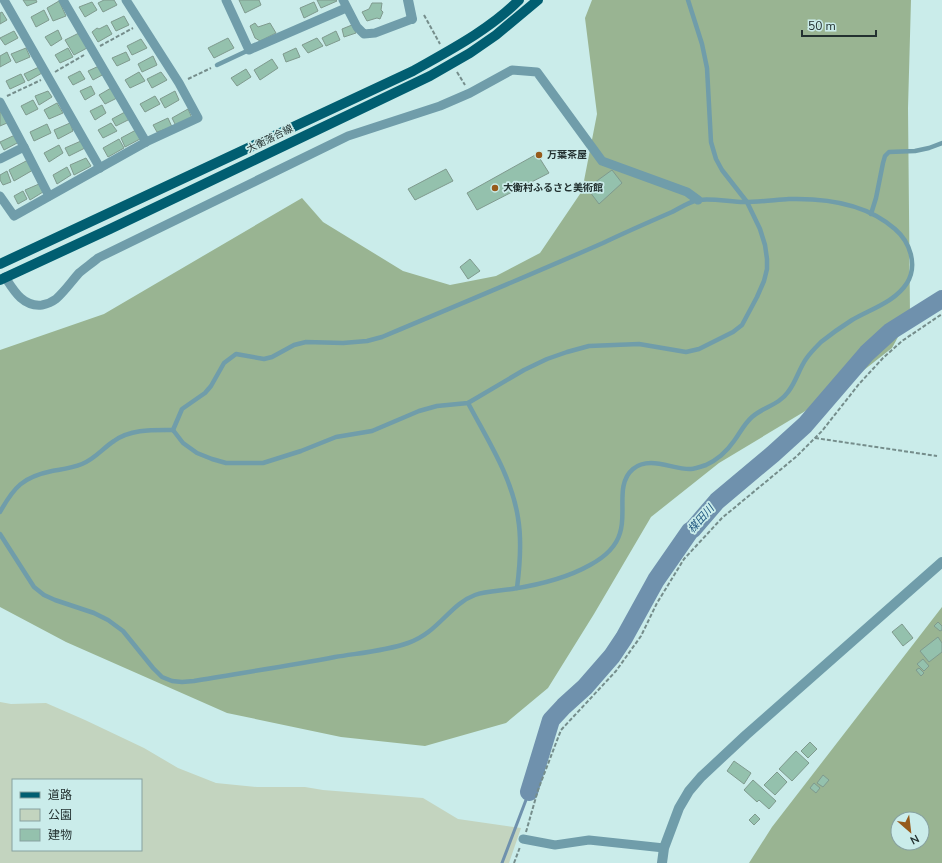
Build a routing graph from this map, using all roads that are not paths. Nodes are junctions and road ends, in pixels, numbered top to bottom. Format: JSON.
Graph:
{"nodes":[{"id":1,"x":4,"y":0,"type":"edge"},
{"id":2,"x":63,"y":0,"type":"edge"},
{"id":3,"x":126,"y":0,"type":"edge"},
{"id":4,"x":226,"y":0,"type":"edge"},
{"id":5,"x":408,"y":0,"type":"edge"},
{"id":6,"x":520,"y":0,"type":"edge"},
{"id":7,"x":538,"y":0,"type":"edge"},
{"id":8,"x":688,"y":0,"type":"edge"},
{"id":9,"x":344,"y":4,"type":"edge"},
{"id":10,"x":412,"y":19,"type":"joint"},
{"id":11,"x":249,"y":50,"type":"junction"},
{"id":12,"x":217,"y":65,"type":"road end"},
{"id":13,"x":3,"y":100,"type":"edge"},
{"id":14,"x":146,"y":142,"type":"junction"},
{"id":15,"x":942,"y":143,"type":"edge"},
{"id":16,"x":24,"y":147,"type":"junction"},
{"id":17,"x":0,"y":159,"type":"edge"},
{"id":18,"x":100,"y":168,"type":"junction"},
{"id":19,"x":0,"y":196,"type":"edge"},
{"id":20,"x":49,"y":196,"type":"junction"},
{"id":21,"x":698,"y":200,"type":"junction"},
{"id":22,"x":747,"y":202,"type":"junction"},
{"id":23,"x":871,"y":214,"type":"junction"},
{"id":24,"x":0,"y":264,"type":"edge"},
{"id":25,"x":2,"y":275,"type":"edge"},
{"id":26,"x":468,"y":403,"type":"junction"},
{"id":27,"x":172,"y":430,"type":"junction"},
{"id":28,"x":0,"y":512,"type":"edge"},
{"id":29,"x":0,"y":534,"type":"edge"},
{"id":30,"x":942,"y":562,"type":"edge"},
{"id":31,"x":517,"y":588,"type":"junction"},
{"id":32,"x":523,"y":839,"type":"road end"},
{"id":33,"x":664,"y":848,"type":"junction"},
{"id":34,"x":662,"y":863,"type":"edge"}],
"edges":[{"from":1,"to":18,"type":"street"},
{"from":2,"to":14,"type":"street"},
{"from":3,"to":14,"type":"street"},
{"from":4,"to":11,"type":"street"},
{"from":5,"to":10,"type":"street"},
{"from":6,"to":24,"type":"main road","name":"大衡落合線"},
{"from":7,"to":25,"type":"main road","name":"大衡落合線"},
{"from":8,"to":22,"type":"lane"},
{"from":9,"to":10,"type":"street"},
{"from":9,"to":11,"type":"street"},
{"from":11,"to":12,"type":"lane"},
{"from":13,"to":16,"type":"street"},
{"from":14,"to":18,"type":"street"},
{"from":15,"to":23,"type":"lane"},
{"from":16,"to":17,"type":"street"},
{"from":16,"to":20,"type":"street"},
{"from":18,"to":20,"type":"street"},
{"from":19,"to":20,"type":"street"},
{"from":21,"to":22,"type":"lane"},
{"from":21,"to":25,"type":"street"},
{"from":21,"to":27,"type":"lane"},
{"from":22,"to":23,"type":"lane"},
{"from":22,"to":26,"type":"lane"},
{"from":23,"to":31,"type":"lane"},
{"from":26,"to":27,"type":"lane"},
{"from":26,"to":31,"type":"lane"},
{"from":27,"to":28,"type":"lane"},
{"from":29,"to":31,"type":"lane"},
{"from":30,"to":33,"type":"street"},
{"from":32,"to":33,"type":"street"},
{"from":33,"to":34,"type":"street"}]}
